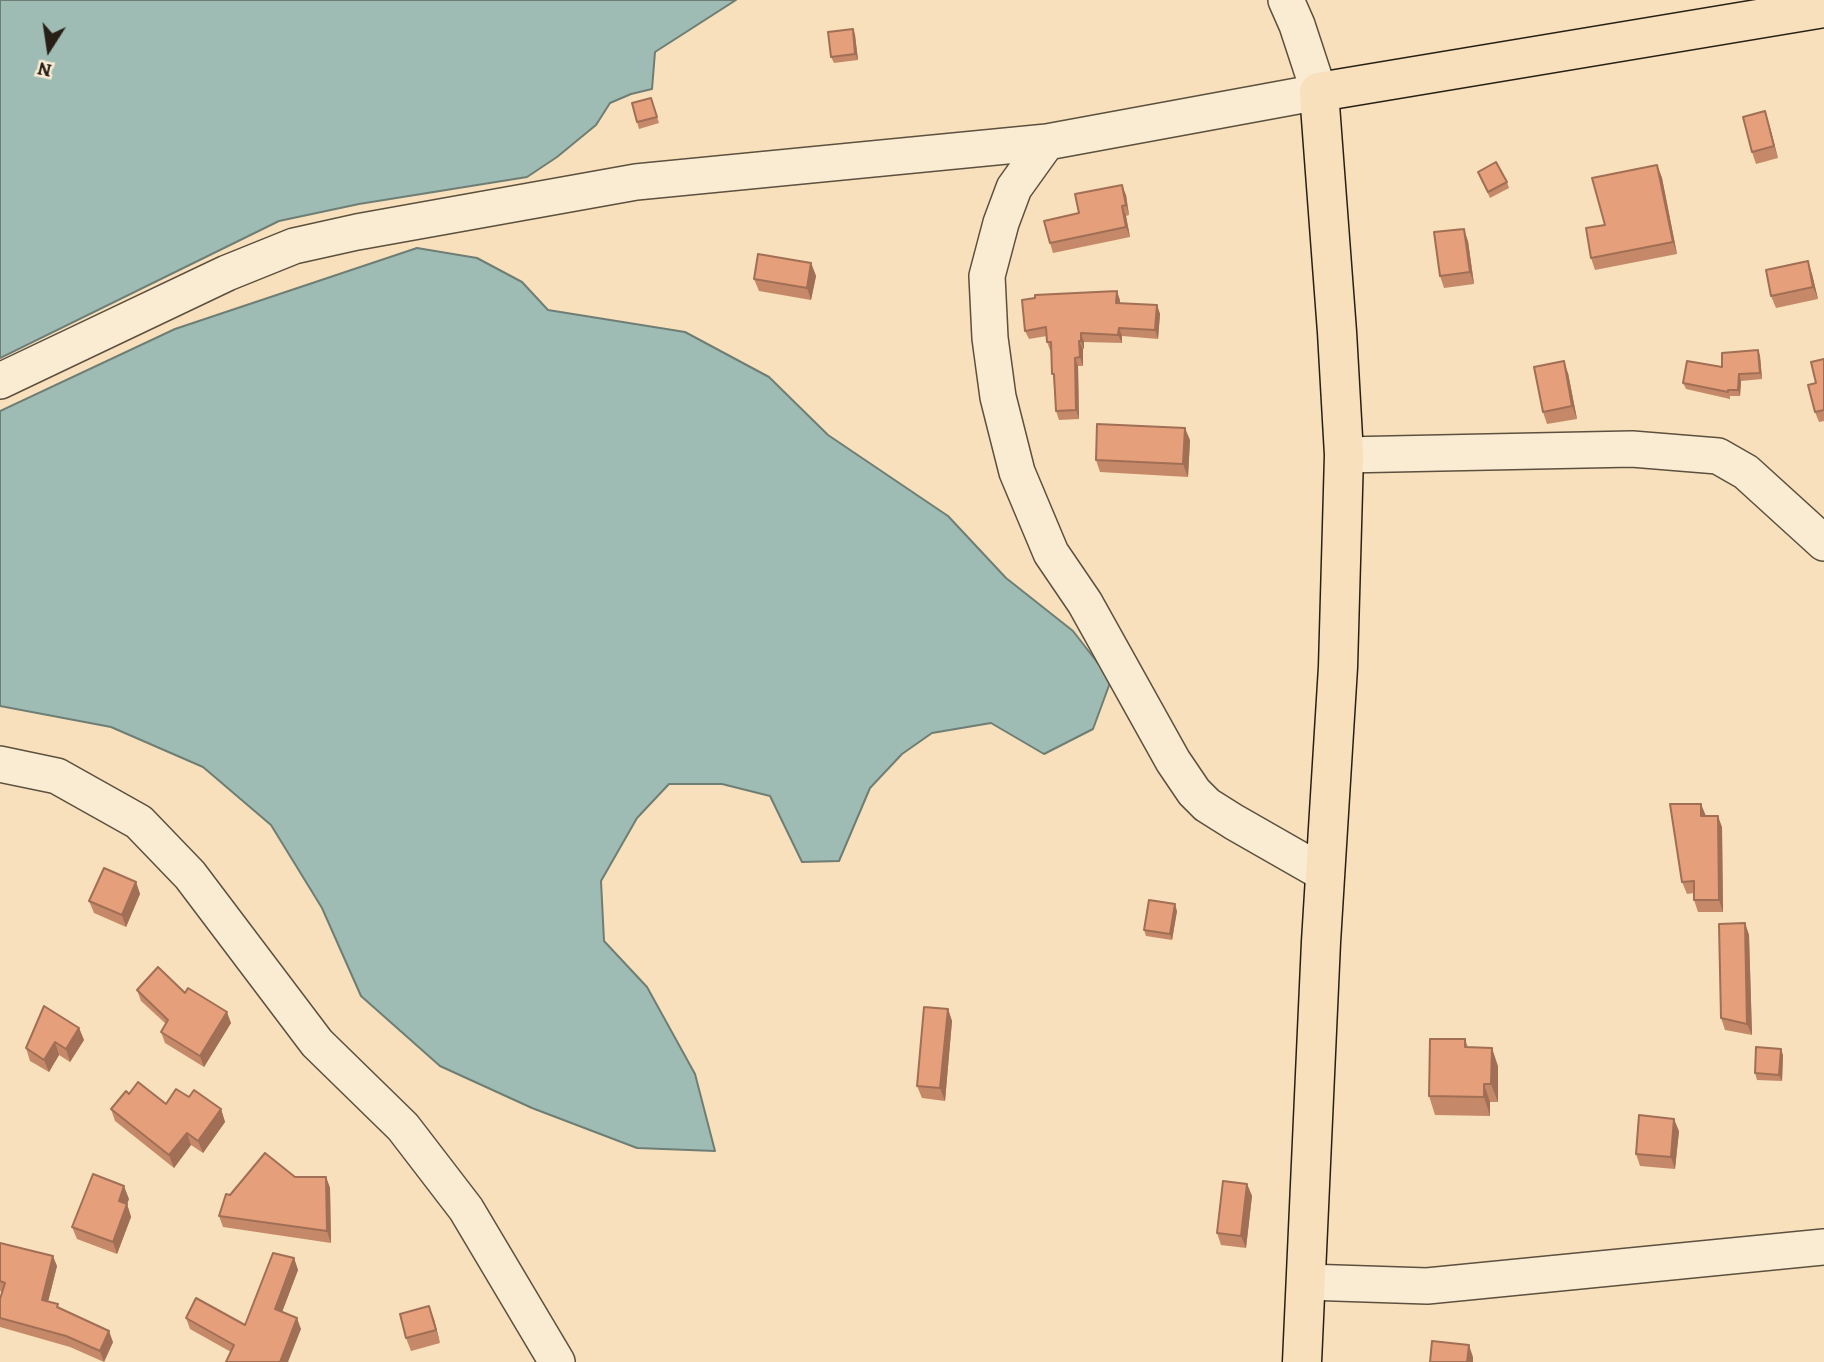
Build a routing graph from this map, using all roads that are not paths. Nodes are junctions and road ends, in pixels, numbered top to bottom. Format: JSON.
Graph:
{"nodes":[{"id":1,"x":1286,"y":0,"type":"edge"},
{"id":2,"x":1824,"y":8,"type":"edge"},
{"id":3,"x":1319,"y":92,"type":"junction"},
{"id":4,"x":1047,"y":142,"type":"junction"},
{"id":5,"x":0,"y":381,"type":"edge"},
{"id":6,"x":1344,"y":455,"type":"junction"},
{"id":7,"x":1824,"y":543,"type":"edge"},
{"id":8,"x":0,"y":764,"type":"edge"},
{"id":9,"x":1325,"y":874,"type":"junction"},
{"id":10,"x":1824,"y":1247,"type":"edge"},
{"id":11,"x":1306,"y":1282,"type":"junction"},
{"id":12,"x":557,"y":1362,"type":"edge"},
{"id":13,"x":1302,"y":1362,"type":"edge"}],
"edges":[{"from":1,"to":3,"type":"street"},
{"from":2,"to":3,"type":"main road"},
{"from":3,"to":4,"type":"street"},
{"from":3,"to":6,"type":"main road"},
{"from":4,"to":5,"type":"street"},
{"from":4,"to":9,"type":"street"},
{"from":6,"to":7,"type":"street"},
{"from":6,"to":9,"type":"main road"},
{"from":8,"to":12,"type":"street"},
{"from":9,"to":11,"type":"main road"},
{"from":10,"to":11,"type":"street"},
{"from":11,"to":13,"type":"main road"}]}
